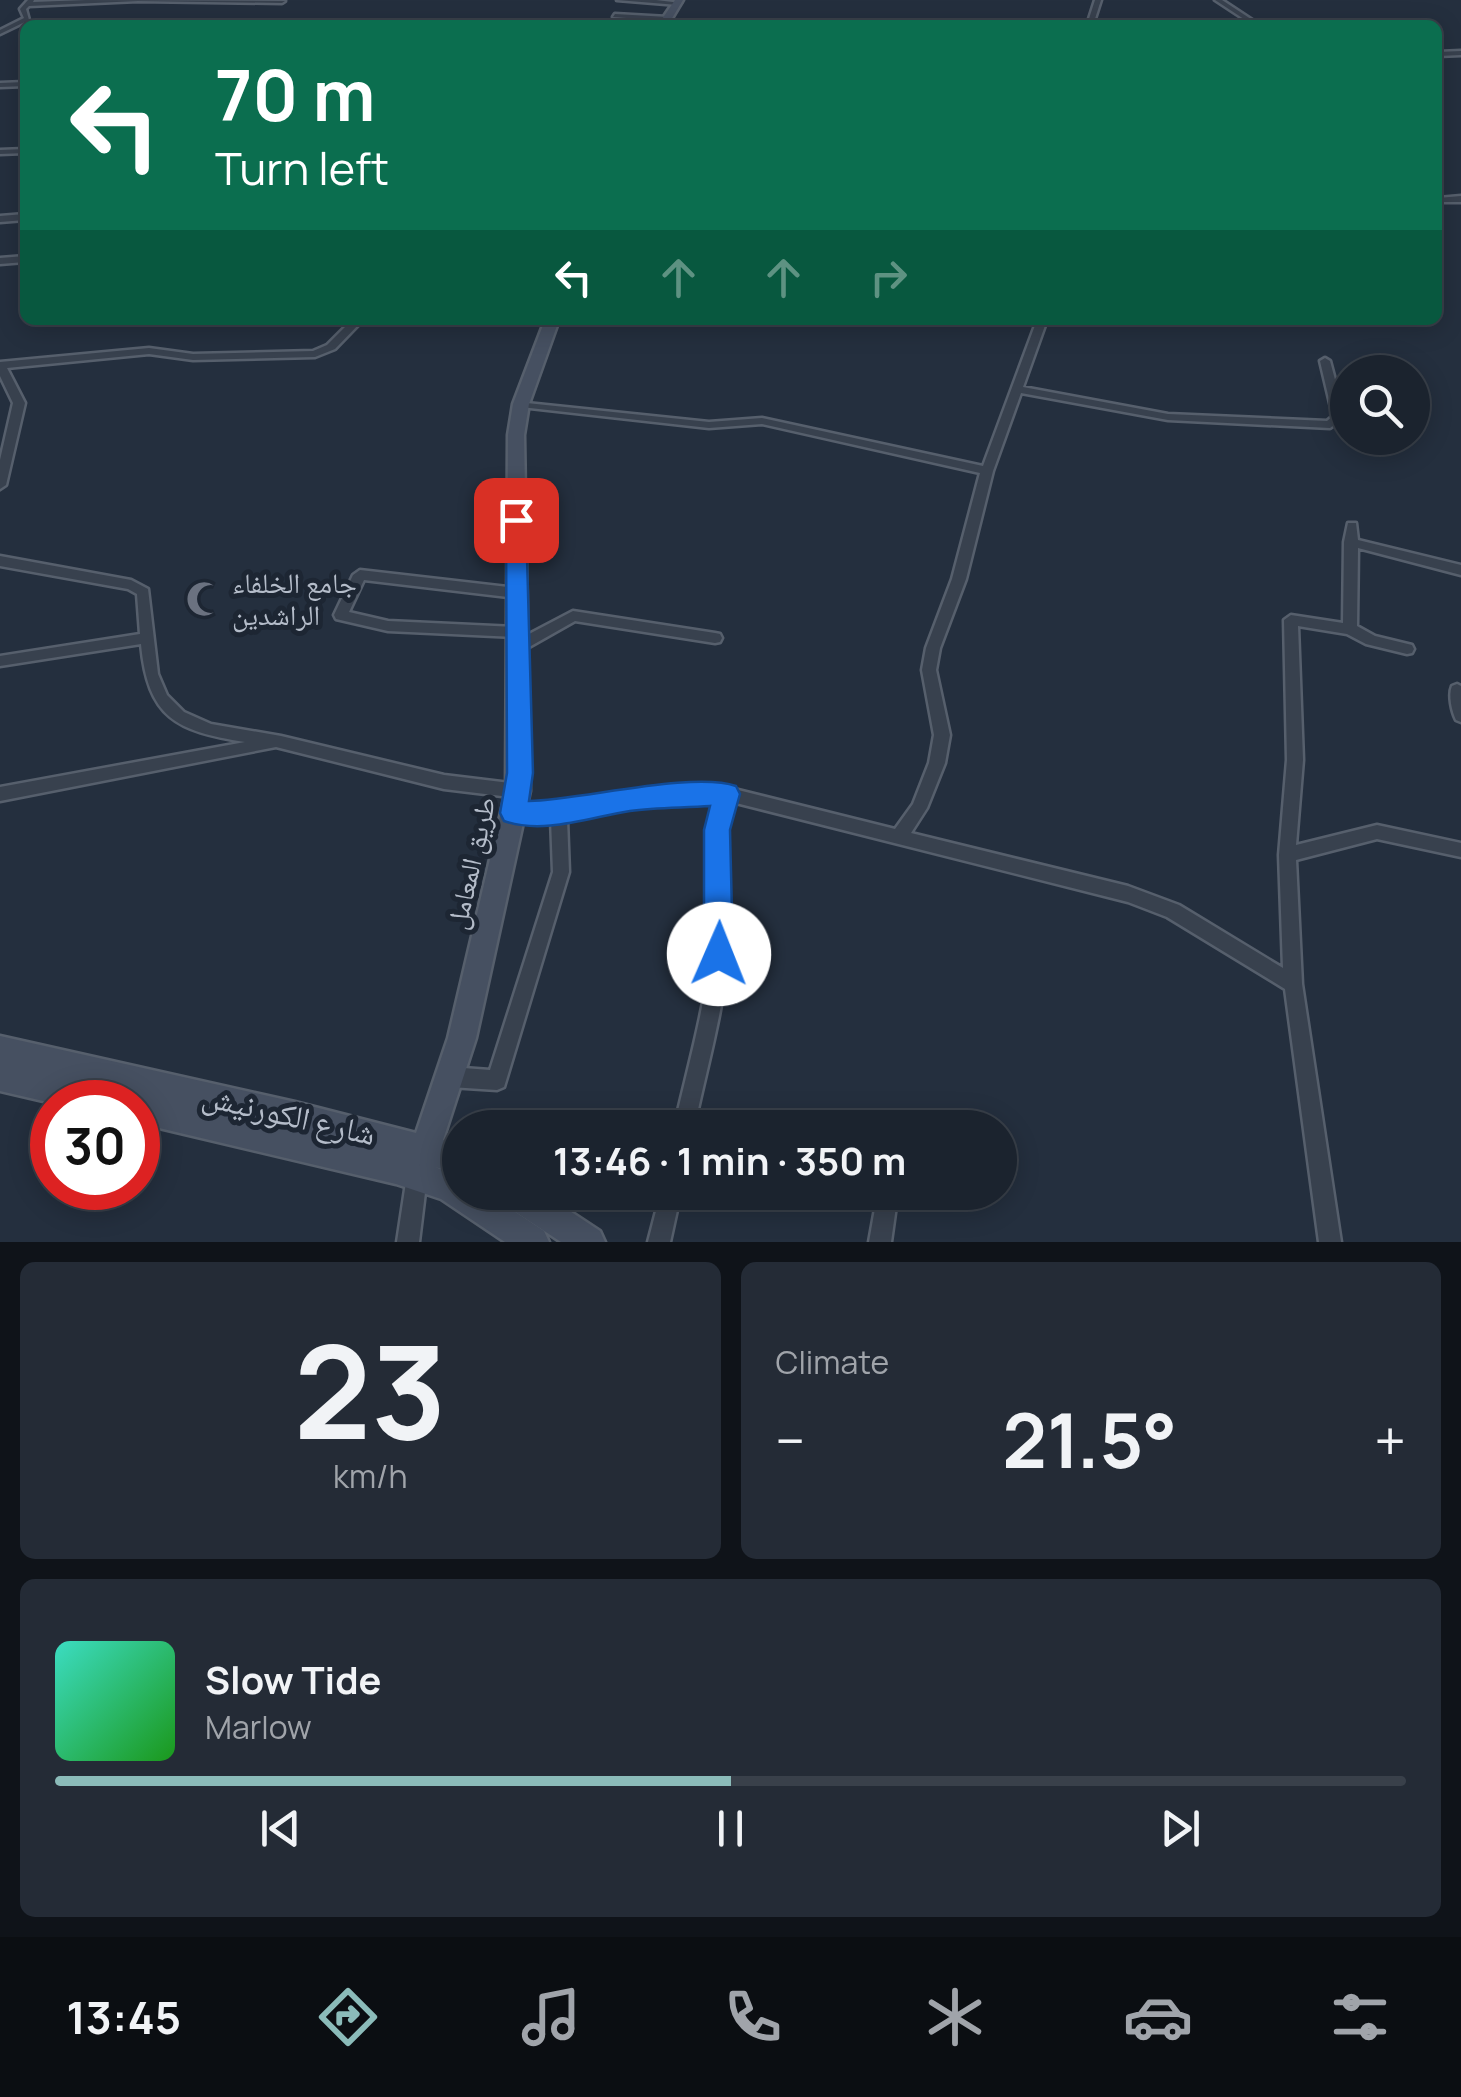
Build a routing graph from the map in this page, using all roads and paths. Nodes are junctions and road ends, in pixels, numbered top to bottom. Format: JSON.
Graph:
{"nodes":[{"id":1,"x":138,"y":0,"type":"edge"},
{"id":2,"x":620,"y":0,"type":"edge"},
{"id":3,"x":1218,"y":0,"type":"edge"},
{"id":4,"x":282,"y":1,"type":"edge"},
{"id":5,"x":679,"y":1,"type":"edge"},
{"id":6,"x":30,"y":2,"type":"edge"},
{"id":7,"x":615,"y":16,"type":"dead end"},
{"id":8,"x":649,"y":20,"type":"edge"},
{"id":9,"x":1249,"y":20,"type":"edge"},
{"id":10,"x":353,"y":325,"type":"edge"},
{"id":11,"x":550,"y":325,"type":"edge"},
{"id":12,"x":1040,"y":325,"type":"edge"},
{"id":13,"x":1325,"y":360,"type":"dead end"},
{"id":14,"x":0,"y":366,"type":"edge"},
{"id":15,"x":1018,"y":389,"type":"junction"},
{"id":16,"x":521,"y":404,"type":"junction"},
{"id":17,"x":18,"y":409,"type":"junction"},
{"id":18,"x":0,"y":411,"type":"edge"},
{"id":19,"x":3,"y":460,"type":"edge"},
{"id":20,"x":987,"y":471,"type":"junction"},
{"id":21,"x":0,"y":485,"type":"edge"},
{"id":22,"x":0,"y":561,"type":"edge"},
{"id":23,"x":1461,"y":570,"type":"edge"},
{"id":24,"x":516,"y":593,"type":"junction"},
{"id":25,"x":1350,"y":629,"type":"junction"},
{"id":26,"x":145,"y":638,"type":"junction"},
{"id":27,"x":715,"y":638,"type":"dead end"},
{"id":28,"x":516,"y":640,"type":"junction"},
{"id":29,"x":1407,"y":648,"type":"dead end"},
{"id":30,"x":0,"y":661,"type":"edge"},
{"id":31,"x":1457,"y":690,"type":"dead end"},
{"id":32,"x":1461,"y":716,"type":"edge"},
{"id":33,"x":280,"y":742,"type":"junction"},
{"id":34,"x":0,"y":794,"type":"edge"},
{"id":35,"x":726,"y":794,"type":"junction"},
{"id":36,"x":516,"y":802,"type":"junction"},
{"id":37,"x":559,"y":812,"type":"junction"},
{"id":38,"x":898,"y":838,"type":"junction"},
{"id":39,"x":1461,"y":850,"type":"edge"},
{"id":40,"x":1287,"y":855,"type":"junction"},
{"id":41,"x":1293,"y":984,"type":"junction"},
{"id":42,"x":0,"y":1050,"type":"edge"},
{"id":43,"x":0,"y":1077,"type":"edge"},
{"id":44,"x":450,"y":1077,"type":"junction"},
{"id":45,"x":30,"y":1084,"type":"edge"},
{"id":46,"x":688,"y":1110,"type":"edge"},
{"id":47,"x":160,"y":1113,"type":"edge"},
{"id":48,"x":427,"y":1147,"type":"junction"},
{"id":49,"x":442,"y":1152,"type":"edge"},
{"id":50,"x":417,"y":1176,"type":"junction"},
{"id":51,"x":540,"y":1210,"type":"edge"},
{"id":52,"x":667,"y":1210,"type":"edge"},
{"id":53,"x":885,"y":1210,"type":"edge"},
{"id":54,"x":408,"y":1242,"type":"edge"},
{"id":55,"x":533,"y":1242,"type":"edge"},
{"id":56,"x":590,"y":1242,"type":"edge"},
{"id":57,"x":659,"y":1242,"type":"edge"},
{"id":58,"x":880,"y":1242,"type":"edge"},
{"id":59,"x":1330,"y":1242,"type":"edge"}],
"edges":[{"from":1,"to":4,"type":"street"},
{"from":1,"to":6,"type":"street"},
{"from":2,"to":5,"type":"street"},
{"from":3,"to":9,"type":"street"},
{"from":7,"to":8,"type":"street"},
{"from":10,"to":14,"type":"street"},
{"from":11,"to":16,"type":"main road","name":"طريق المعامل"},
{"from":12,"to":15,"type":"street"},
{"from":13,"to":15,"type":"street"},
{"from":14,"to":17,"type":"street"},
{"from":15,"to":20,"type":"street"},
{"from":16,"to":20,"type":"street"},
{"from":16,"to":24,"type":"main road","name":"طريق المعامل"},
{"from":17,"to":18,"type":"street"},
{"from":17,"to":19,"type":"street"},
{"from":19,"to":21,"type":"street"},
{"from":20,"to":38,"type":"street"},
{"from":22,"to":26,"type":"street"},
{"from":23,"to":25,"type":"street"},
{"from":24,"to":28,"type":"main road","name":"طريق المعامل"},
{"from":24,"to":28,"type":"street"},
{"from":25,"to":29,"type":"street"},
{"from":25,"to":40,"type":"street"},
{"from":26,"to":30,"type":"street"},
{"from":26,"to":33,"type":"street"},
{"from":27,"to":28,"type":"street"},
{"from":28,"to":36,"type":"main road","name":"طريق المعامل"},
{"from":31,"to":32,"type":"street"},
{"from":33,"to":34,"type":"street"},
{"from":33,"to":36,"type":"street"},
{"from":35,"to":37,"type":"street"},
{"from":35,"to":38,"type":"street"},
{"from":35,"to":46,"type":"street"},
{"from":36,"to":37,"type":"street"},
{"from":36,"to":44,"type":"main road","name":"طريق المعامل"},
{"from":37,"to":44,"type":"street"},
{"from":38,"to":41,"type":"street"},
{"from":39,"to":40,"type":"street"},
{"from":40,"to":41,"type":"street"},
{"from":41,"to":59,"type":"street"},
{"from":42,"to":48,"type":"main road","name":"شارع الكورنيش"},
{"from":43,"to":45,"type":"main road"},
{"from":44,"to":48,"type":"main road","name":"طريق المعامل"},
{"from":47,"to":50,"type":"main road","name":"شارع الكورنيش"},
{"from":48,"to":49,"type":"main road","name":"شارع الكورنيش"},
{"from":48,"to":50,"type":"main road","name":"طريق المعامل"},
{"from":50,"to":54,"type":"street"},
{"from":50,"to":55,"type":"main road","name":"شارع الكورنيش"},
{"from":51,"to":56,"type":"main road"},
{"from":52,"to":57,"type":"street"},
{"from":53,"to":58,"type":"street"}]}
